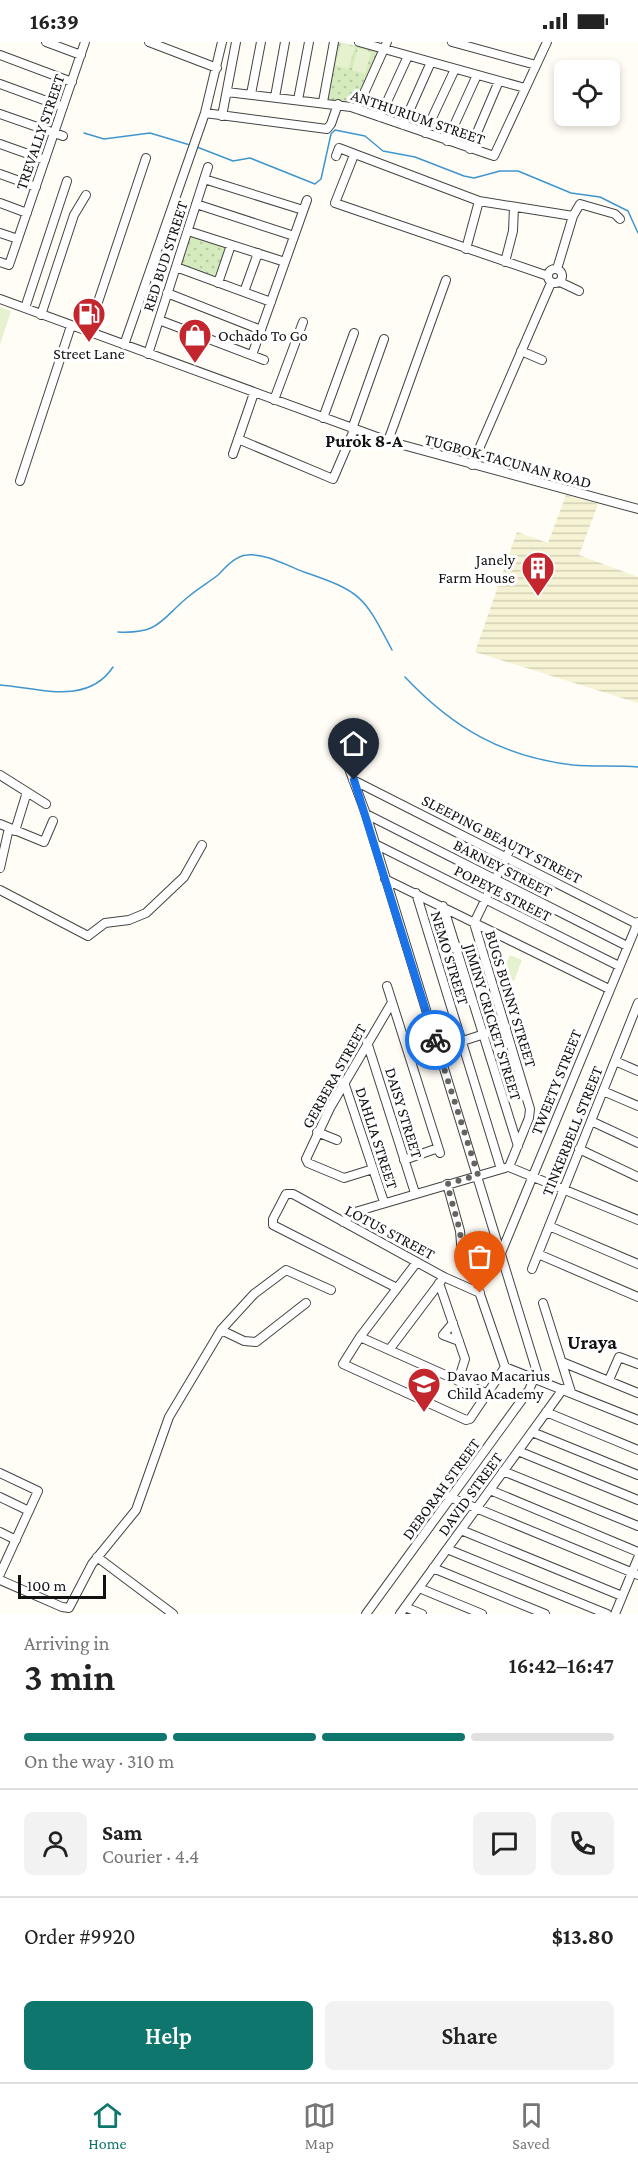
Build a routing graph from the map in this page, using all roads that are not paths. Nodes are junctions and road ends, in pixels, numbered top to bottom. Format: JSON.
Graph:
{"nodes":[{"id":1,"x":46,"y":42,"type":"edge"},
{"id":2,"x":85,"y":42,"type":"edge"},
{"id":3,"x":148,"y":42,"type":"edge"},
{"id":4,"x":222,"y":42,"type":"edge"},
{"id":5,"x":236,"y":42,"type":"edge"},
{"id":6,"x":261,"y":42,"type":"edge"},
{"id":7,"x":285,"y":42,"type":"edge"},
{"id":8,"x":309,"y":42,"type":"edge"},
{"id":9,"x":334,"y":42,"type":"edge"},
{"id":10,"x":359,"y":42,"type":"edge"},
{"id":11,"x":452,"y":42,"type":"edge"},
{"id":12,"x":547,"y":42,"type":"edge"},
{"id":13,"x":386,"y":45,"type":"edge"},
{"id":14,"x":0,"y":55,"type":"edge"},
{"id":15,"x":81,"y":55,"type":"junction"},
{"id":16,"x":408,"y":56,"type":"junction"},
{"id":17,"x":431,"y":62,"type":"junction"},
{"id":18,"x":536,"y":65,"type":"junction"},
{"id":19,"x":217,"y":68,"type":"junction"},
{"id":20,"x":455,"y":69,"type":"junction"},
{"id":21,"x":477,"y":75,"type":"junction"},
{"id":22,"x":500,"y":81,"type":"junction"},
{"id":23,"x":72,"y":82,"type":"junction"},
{"id":24,"x":0,"y":84,"type":"edge"},
{"id":25,"x":525,"y":88,"type":"junction"},
{"id":26,"x":227,"y":92,"type":"junction"},
{"id":27,"x":251,"y":94,"type":"junction"},
{"id":28,"x":275,"y":97,"type":"junction"},
{"id":29,"x":298,"y":100,"type":"junction"},
{"id":30,"x":323,"y":102,"type":"junction"},
{"id":31,"x":338,"y":104,"type":"junction"},
{"id":32,"x":63,"y":107,"type":"junction"},
{"id":33,"x":357,"y":109,"type":"junction"},
{"id":34,"x":205,"y":113,"type":"junction"},
{"id":35,"x":0,"y":114,"type":"edge"},
{"id":36,"x":222,"y":116,"type":"junction"},
{"id":37,"x":380,"y":117,"type":"junction"},
{"id":38,"x":403,"y":125,"type":"junction"},
{"id":39,"x":54,"y":133,"type":"junction"},
{"id":40,"x":425,"y":133,"type":"junction"},
{"id":41,"x":63,"y":136,"type":"dead end"},
{"id":42,"x":447,"y":141,"type":"junction"},
{"id":43,"x":0,"y":144,"type":"edge"},
{"id":44,"x":470,"y":149,"type":"junction"},
{"id":45,"x":354,"y":155,"type":"junction"},
{"id":46,"x":336,"y":156,"type":"dead end"},
{"id":47,"x":146,"y":158,"type":"dead end"},
{"id":48,"x":45,"y":160,"type":"junction"},
{"id":49,"x":208,"y":167,"type":"dead end"},
{"id":50,"x":0,"y":174,"type":"edge"},
{"id":51,"x":204,"y":179,"type":"junction"},
{"id":52,"x":67,"y":181,"type":"dead end"},
{"id":53,"x":36,"y":187,"type":"junction"},
{"id":54,"x":86,"y":195,"type":"dead end"},
{"id":55,"x":307,"y":200,"type":"dead end"},
{"id":56,"x":479,"y":201,"type":"junction"},
{"id":57,"x":0,"y":203,"type":"edge"},
{"id":58,"x":196,"y":204,"type":"junction"},
{"id":59,"x":514,"y":207,"type":"junction"},
{"id":60,"x":303,"y":210,"type":"junction"},
{"id":61,"x":27,"y":213,"type":"junction"},
{"id":62,"x":573,"y":216,"type":"junction"},
{"id":63,"x":620,"y":219,"type":"dead end"},
{"id":64,"x":188,"y":231,"type":"junction"},
{"id":65,"x":0,"y":233,"type":"edge"},
{"id":66,"x":294,"y":236,"type":"junction"},
{"id":67,"x":18,"y":239,"type":"junction"},
{"id":68,"x":231,"y":245,"type":"junction"},
{"id":69,"x":466,"y":249,"type":"junction"},
{"id":70,"x":258,"y":253,"type":"junction"},
{"id":71,"x":0,"y":262,"type":"edge"},
{"id":72,"x":285,"y":262,"type":"junction"},
{"id":73,"x":505,"y":262,"type":"junction"},
{"id":74,"x":176,"y":267,"type":"junction"},
{"id":75,"x":557,"y":269,"type":"junction"},
{"id":76,"x":446,"y":280,"type":"dead end"},
{"id":77,"x":553,"y":280,"type":"junction"},
{"id":78,"x":218,"y":283,"type":"junction"},
{"id":79,"x":579,"y":291,"type":"dead end"},
{"id":80,"x":244,"y":292,"type":"junction"},
{"id":81,"x":167,"y":293,"type":"junction"},
{"id":82,"x":0,"y":299,"type":"edge"},
{"id":83,"x":271,"y":302,"type":"junction"},
{"id":84,"x":25,"y":308,"type":"junction"},
{"id":85,"x":41,"y":315,"type":"junction"},
{"id":86,"x":159,"y":320,"type":"junction"},
{"id":87,"x":303,"y":322,"type":"dead end"},
{"id":88,"x":71,"y":326,"type":"junction"},
{"id":89,"x":261,"y":330,"type":"junction"},
{"id":90,"x":88,"y":332,"type":"junction"},
{"id":91,"x":354,"y":333,"type":"dead end"},
{"id":92,"x":384,"y":339,"type":"dead end"},
{"id":93,"x":124,"y":345,"type":"junction"},
{"id":94,"x":520,"y":351,"type":"junction"},
{"id":95,"x":148,"y":354,"type":"junction"},
{"id":96,"x":252,"y":355,"type":"junction"},
{"id":97,"x":264,"y":360,"type":"dead end"},
{"id":98,"x":542,"y":360,"type":"dead end"},
{"id":99,"x":254,"y":393,"type":"junction"},
{"id":100,"x":274,"y":400,"type":"junction"},
{"id":101,"x":323,"y":418,"type":"junction"},
{"id":102,"x":353,"y":429,"type":"junction"},
{"id":103,"x":238,"y":439,"type":"junction"},
{"id":104,"x":388,"y":441,"type":"junction"},
{"id":105,"x":233,"y":454,"type":"dead end"},
{"id":106,"x":470,"y":465,"type":"junction"},
{"id":107,"x":20,"y":481,"type":"dead end"},
{"id":108,"x":638,"y":509,"type":"edge"},
{"id":109,"x":348,"y":766,"type":"dead end"},
{"id":110,"x":0,"y":775,"type":"edge"},
{"id":111,"x":354,"y":780,"type":"junction"},
{"id":112,"x":27,"y":792,"type":"junction"},
{"id":113,"x":46,"y":804,"type":"dead end"},
{"id":114,"x":366,"y":814,"type":"junction"},
{"id":115,"x":53,"y":821,"type":"dead end"},
{"id":116,"x":0,"y":824,"type":"edge"},
{"id":117,"x":12,"y":830,"type":"junction"},
{"id":118,"x":513,"y":843,"type":"dead end"},
{"id":119,"x":375,"y":844,"type":"junction"},
{"id":120,"x":202,"y":845,"type":"dead end"},
{"id":121,"x":506,"y":856,"type":"junction"},
{"id":122,"x":1,"y":857,"type":"edge"},
{"id":123,"x":0,"y":868,"type":"edge"},
{"id":124,"x":385,"y":879,"type":"junction"},
{"id":125,"x":495,"y":879,"type":"junction"},
{"id":126,"x":0,"y":890,"type":"edge"},
{"id":127,"x":416,"y":893,"type":"junction"},
{"id":128,"x":485,"y":899,"type":"junction"},
{"id":129,"x":443,"y":906,"type":"junction"},
{"id":130,"x":474,"y":921,"type":"junction"},
{"id":131,"x":638,"y":923,"type":"edge"},
{"id":132,"x":627,"y":946,"type":"junction"},
{"id":133,"x":619,"y":966,"type":"junction"},
{"id":134,"x":387,"y":987,"type":"dead end"},
{"id":135,"x":609,"y":988,"type":"junction"},
{"id":136,"x":638,"y":1003,"type":"edge"},
{"id":137,"x":391,"y":1004,"type":"junction"},
{"id":138,"x":506,"y":1027,"type":"junction"},
{"id":139,"x":483,"y":1035,"type":"junction"},
{"id":140,"x":367,"y":1042,"type":"junction"},
{"id":141,"x":462,"y":1042,"type":"junction"},
{"id":142,"x":438,"y":1049,"type":"junction"},
{"id":143,"x":615,"y":1061,"type":"junction"},
{"id":144,"x":638,"y":1071,"type":"edge"},
{"id":145,"x":344,"y":1082,"type":"junction"},
{"id":146,"x":603,"y":1091,"type":"junction"},
{"id":147,"x":638,"y":1106,"type":"edge"},
{"id":148,"x":591,"y":1121,"type":"junction"},
{"id":149,"x":317,"y":1132,"type":"junction"},
{"id":150,"x":337,"y":1140,"type":"dead end"},
{"id":151,"x":638,"y":1143,"type":"edge"},
{"id":152,"x":518,"y":1146,"type":"junction"},
{"id":153,"x":579,"y":1149,"type":"junction"},
{"id":154,"x":404,"y":1160,"type":"junction"},
{"id":155,"x":505,"y":1168,"type":"junction"},
{"id":156,"x":373,"y":1169,"type":"junction"},
{"id":157,"x":478,"y":1175,"type":"junction"},
{"id":158,"x":532,"y":1176,"type":"junction"},
{"id":159,"x":638,"y":1177,"type":"edge"},
{"id":160,"x":447,"y":1184,"type":"junction"},
{"id":161,"x":564,"y":1188,"type":"junction"},
{"id":162,"x":415,"y":1192,"type":"junction"},
{"id":163,"x":384,"y":1203,"type":"junction"},
{"id":164,"x":638,"y":1220,"type":"edge"},
{"id":165,"x":343,"y":1222,"type":"junction"},
{"id":166,"x":549,"y":1226,"type":"junction"},
{"id":167,"x":501,"y":1253,"type":"junction"},
{"id":168,"x":538,"y":1254,"type":"junction"},
{"id":169,"x":417,"y":1263,"type":"junction"},
{"id":170,"x":638,"y":1264,"type":"edge"},
{"id":171,"x":531,"y":1269,"type":"dead end"},
{"id":172,"x":441,"y":1280,"type":"junction"},
{"id":173,"x":397,"y":1288,"type":"junction"},
{"id":174,"x":331,"y":1290,"type":"dead end"},
{"id":175,"x":480,"y":1293,"type":"junction"},
{"id":176,"x":638,"y":1297,"type":"edge"},
{"id":177,"x":306,"y":1303,"type":"dead end"},
{"id":178,"x":543,"y":1303,"type":"dead end"},
{"id":179,"x":453,"y":1323,"type":"junction"},
{"id":180,"x":221,"y":1330,"type":"junction"},
{"id":181,"x":360,"y":1337,"type":"junction"},
{"id":182,"x":459,"y":1341,"type":"junction"},
{"id":183,"x":389,"y":1350,"type":"junction"},
{"id":184,"x":562,"y":1362,"type":"junction"},
{"id":185,"x":638,"y":1364,"type":"edge"},
{"id":186,"x":505,"y":1367,"type":"junction"},
{"id":187,"x":536,"y":1378,"type":"junction"},
{"id":188,"x":609,"y":1380,"type":"junction"},
{"id":189,"x":458,"y":1381,"type":"junction"},
{"id":190,"x":567,"y":1391,"type":"junction"},
{"id":191,"x":638,"y":1393,"type":"edge"},
{"id":192,"x":488,"y":1394,"type":"junction"},
{"id":193,"x":546,"y":1412,"type":"junction"},
{"id":194,"x":638,"y":1420,"type":"edge"},
{"id":195,"x":532,"y":1432,"type":"junction"},
{"id":196,"x":638,"y":1450,"type":"edge"},
{"id":197,"x":518,"y":1451,"type":"junction"},
{"id":198,"x":503,"y":1471,"type":"junction"},
{"id":199,"x":0,"y":1473,"type":"edge"},
{"id":200,"x":638,"y":1475,"type":"edge"},
{"id":201,"x":490,"y":1490,"type":"junction"},
{"id":202,"x":446,"y":1496,"type":"junction"},
{"id":203,"x":0,"y":1497,"type":"edge"},
{"id":204,"x":638,"y":1500,"type":"edge"},
{"id":205,"x":476,"y":1508,"type":"junction"},
{"id":206,"x":29,"y":1512,"type":"junction"},
{"id":207,"x":638,"y":1526,"type":"edge"},
{"id":208,"x":461,"y":1530,"type":"junction"},
{"id":209,"x":0,"y":1532,"type":"edge"},
{"id":210,"x":16,"y":1540,"type":"junction"},
{"id":211,"x":447,"y":1549,"type":"junction"},
{"id":212,"x":638,"y":1552,"type":"edge"},
{"id":213,"x":97,"y":1557,"type":"junction"},
{"id":214,"x":638,"y":1558,"type":"edge"},
{"id":215,"x":433,"y":1568,"type":"junction"},
{"id":216,"x":0,"y":1574,"type":"edge"},
{"id":217,"x":635,"y":1574,"type":"edge"},
{"id":218,"x":0,"y":1580,"type":"edge"},
{"id":219,"x":419,"y":1588,"type":"junction"},
{"id":220,"x":622,"y":1596,"type":"junction"},
{"id":221,"x":402,"y":1610,"type":"edge"},
{"id":222,"x":173,"y":1614,"type":"edge"},
{"id":223,"x":366,"y":1614,"type":"edge"},
{"id":224,"x":422,"y":1614,"type":"edge"},
{"id":225,"x":483,"y":1614,"type":"edge"},
{"id":226,"x":544,"y":1614,"type":"edge"},
{"id":227,"x":607,"y":1614,"type":"edge"},
{"id":228,"x":615,"y":1614,"type":"edge"}],
"edges":[{"from":1,"to":15,"type":"street"},
{"from":2,"to":15,"type":"street","name":"TREVALLY STREET"},
{"from":3,"to":19,"type":"street"},
{"from":4,"to":19,"type":"street"},
{"from":5,"to":26,"type":"street"},
{"from":6,"to":27,"type":"street"},
{"from":7,"to":28,"type":"street"},
{"from":8,"to":29,"type":"street"},
{"from":9,"to":30,"type":"street"},
{"from":10,"to":13,"type":"street"},
{"from":11,"to":18,"type":"street"},
{"from":12,"to":18,"type":"street"},
{"from":13,"to":16,"type":"street"},
{"from":13,"to":33,"type":"street"},
{"from":14,"to":23,"type":"street"},
{"from":15,"to":23,"type":"street","name":"TREVALLY STREET"},
{"from":16,"to":17,"type":"street"},
{"from":16,"to":37,"type":"street"},
{"from":17,"to":20,"type":"street"},
{"from":17,"to":38,"type":"street"},
{"from":18,"to":25,"type":"street"},
{"from":19,"to":34,"type":"street"},
{"from":20,"to":21,"type":"street"},
{"from":20,"to":40,"type":"street"},
{"from":21,"to":22,"type":"street"},
{"from":21,"to":42,"type":"street"},
{"from":22,"to":25,"type":"street"},
{"from":22,"to":44,"type":"street"},
{"from":23,"to":32,"type":"street","name":"TREVALLY STREET"},
{"from":24,"to":32,"type":"street"},
{"from":25,"to":44,"type":"street","name":"ANTHURIUM STREET"},
{"from":26,"to":27,"type":"street","name":"ANTHURIUM STREET"},
{"from":26,"to":36,"type":"street"},
{"from":27,"to":28,"type":"street","name":"ANTHURIUM STREET"},
{"from":28,"to":29,"type":"street","name":"ANTHURIUM STREET"},
{"from":29,"to":30,"type":"street","name":"ANTHURIUM STREET"},
{"from":30,"to":31,"type":"street","name":"ANTHURIUM STREET"},
{"from":31,"to":33,"type":"street","name":"ANTHURIUM STREET"},
{"from":31,"to":36,"type":"street"},
{"from":32,"to":39,"type":"street","name":"TREVALLY STREET"},
{"from":33,"to":37,"type":"street","name":"ANTHURIUM STREET"},
{"from":34,"to":36,"type":"street"},
{"from":34,"to":93,"type":"street"},
{"from":35,"to":39,"type":"street"},
{"from":37,"to":38,"type":"street","name":"ANTHURIUM STREET"},
{"from":38,"to":40,"type":"street","name":"ANTHURIUM STREET"},
{"from":39,"to":41,"type":"street"},
{"from":39,"to":48,"type":"street","name":"TREVALLY STREET"},
{"from":40,"to":42,"type":"street","name":"ANTHURIUM STREET"},
{"from":42,"to":44,"type":"street","name":"ANTHURIUM STREET"},
{"from":43,"to":48,"type":"street"},
{"from":45,"to":46,"type":"street"},
{"from":45,"to":56,"type":"street"},
{"from":45,"to":69,"type":"street"},
{"from":47,"to":90,"type":"street"},
{"from":48,"to":53,"type":"street","name":"TREVALLY STREET"},
{"from":49,"to":51,"type":"street","name":"RED BUD STREET"},
{"from":50,"to":53,"type":"street"},
{"from":51,"to":58,"type":"street","name":"RED BUD STREET"},
{"from":51,"to":60,"type":"street"},
{"from":52,"to":84,"type":"street"},
{"from":53,"to":61,"type":"street","name":"TREVALLY STREET"},
{"from":54,"to":85,"type":"street"},
{"from":55,"to":60,"type":"street"},
{"from":56,"to":59,"type":"street"},
{"from":56,"to":69,"type":"street"},
{"from":57,"to":61,"type":"street"},
{"from":58,"to":64,"type":"street","name":"RED BUD STREET"},
{"from":58,"to":66,"type":"street"},
{"from":59,"to":62,"type":"street"},
{"from":59,"to":73,"type":"street"},
{"from":60,"to":66,"type":"street"},
{"from":61,"to":67,"type":"street","name":"TREVALLY STREET"},
{"from":62,"to":63,"type":"street"},
{"from":62,"to":75,"type":"street"},
{"from":64,"to":68,"type":"street"},
{"from":64,"to":74,"type":"street","name":"RED BUD STREET"},
{"from":65,"to":67,"type":"street"},
{"from":66,"to":72,"type":"street"},
{"from":67,"to":71,"type":"street","name":"TREVALLY STREET"},
{"from":68,"to":70,"type":"street"},
{"from":68,"to":78,"type":"street"},
{"from":69,"to":73,"type":"street"},
{"from":70,"to":72,"type":"street"},
{"from":70,"to":80,"type":"street"},
{"from":72,"to":83,"type":"street"},
{"from":73,"to":77,"type":"street"},
{"from":74,"to":78,"type":"street"},
{"from":74,"to":81,"type":"street","name":"RED BUD STREET"},
{"from":75,"to":77,"type":"street"},
{"from":75,"to":77,"type":"street"},
{"from":76,"to":104,"type":"street"},
{"from":77,"to":79,"type":"street"},
{"from":77,"to":94,"type":"street"},
{"from":78,"to":80,"type":"street"},
{"from":80,"to":83,"type":"street"},
{"from":81,"to":86,"type":"street","name":"RED BUD STREET"},
{"from":81,"to":89,"type":"street"},
{"from":82,"to":84,"type":"street","name":"TUGBOK-TACUNAN ROAD"},
{"from":83,"to":89,"type":"street"},
{"from":84,"to":85,"type":"street","name":"TUGBOK-TACUNAN ROAD"},
{"from":85,"to":88,"type":"street","name":"TUGBOK-TACUNAN ROAD"},
{"from":86,"to":95,"type":"street","name":"RED BUD STREET"},
{"from":86,"to":96,"type":"street"},
{"from":87,"to":100,"type":"street"},
{"from":88,"to":90,"type":"street","name":"TUGBOK-TACUNAN ROAD"},
{"from":88,"to":107,"type":"street"},
{"from":89,"to":96,"type":"street"},
{"from":90,"to":93,"type":"street","name":"TUGBOK-TACUNAN ROAD"},
{"from":91,"to":101,"type":"street"},
{"from":92,"to":102,"type":"street"},
{"from":93,"to":95,"type":"street","name":"TUGBOK-TACUNAN ROAD"},
{"from":94,"to":98,"type":"street"},
{"from":94,"to":106,"type":"street"},
{"from":95,"to":99,"type":"street","name":"TUGBOK-TACUNAN ROAD"},
{"from":96,"to":97,"type":"street"},
{"from":99,"to":100,"type":"street","name":"TUGBOK-TACUNAN ROAD"},
{"from":99,"to":103,"type":"street"},
{"from":100,"to":101,"type":"street","name":"TUGBOK-TACUNAN ROAD"},
{"from":101,"to":102,"type":"street","name":"TUGBOK-TACUNAN ROAD"},
{"from":102,"to":103,"type":"street"},
{"from":102,"to":104,"type":"street","name":"TUGBOK-TACUNAN ROAD"},
{"from":103,"to":105,"type":"street"},
{"from":104,"to":106,"type":"street","name":"TUGBOK-TACUNAN ROAD"},
{"from":106,"to":108,"type":"street","name":"TUGBOK-TACUNAN ROAD"},
{"from":109,"to":111,"type":"street"},
{"from":110,"to":112,"type":"street"},
{"from":111,"to":114,"type":"street"},
{"from":111,"to":121,"type":"street","name":"SLEEPING BEAUTY STREET"},
{"from":112,"to":113,"type":"street"},
{"from":112,"to":117,"type":"street"},
{"from":114,"to":119,"type":"street"},
{"from":114,"to":125,"type":"street","name":"BARNEY STREET"},
{"from":115,"to":117,"type":"street"},
{"from":116,"to":117,"type":"street"},
{"from":117,"to":122,"type":"street"},
{"from":118,"to":121,"type":"street","name":"BUGS BUNNY STREET"},
{"from":119,"to":124,"type":"street"},
{"from":119,"to":128,"type":"street","name":"POPEYE STREET"},
{"from":120,"to":126,"type":"street"},
{"from":121,"to":125,"type":"street","name":"BUGS BUNNY STREET"},
{"from":121,"to":131,"type":"street","name":"SLEEPING BEAUTY STREET"},
{"from":122,"to":123,"type":"street"},
{"from":124,"to":127,"type":"street"},
{"from":124,"to":142,"type":"street"},
{"from":125,"to":128,"type":"street","name":"BUGS BUNNY STREET"},
{"from":125,"to":132,"type":"street","name":"BARNEY STREET"},
{"from":127,"to":129,"type":"street"},
{"from":127,"to":141,"type":"street","name":"NEMO STREET"},
{"from":128,"to":130,"type":"street","name":"BUGS BUNNY STREET"},
{"from":128,"to":133,"type":"street","name":"POPEYE STREET"},
{"from":129,"to":130,"type":"street"},
{"from":129,"to":139,"type":"street","name":"JIMINY CRICKET STREET"},
{"from":130,"to":135,"type":"street"},
{"from":130,"to":138,"type":"street","name":"BUGS BUNNY STREET"},
{"from":131,"to":132,"type":"street","name":"TWEETY STREET"},
{"from":132,"to":133,"type":"street","name":"TWEETY STREET"},
{"from":133,"to":135,"type":"street","name":"TWEETY STREET"},
{"from":134,"to":137,"type":"street"},
{"from":135,"to":158,"type":"street","name":"TWEETY STREET"},
{"from":136,"to":143,"type":"street","name":"TINKERBELL STREET"},
{"from":137,"to":140,"type":"street","name":"GERBERA STREET"},
{"from":137,"to":154,"type":"street"},
{"from":138,"to":139,"type":"street"},
{"from":138,"to":152,"type":"street","name":"BUGS BUNNY STREET"},
{"from":139,"to":141,"type":"street"},
{"from":139,"to":152,"type":"street","name":"JIMINY CRICKET STREET"},
{"from":140,"to":145,"type":"street","name":"GERBERA STREET"},
{"from":140,"to":154,"type":"street","name":"DAISY STREET"},
{"from":141,"to":142,"type":"street"},
{"from":141,"to":155,"type":"street","name":"NEMO STREET"},
{"from":142,"to":157,"type":"street"},
{"from":143,"to":144,"type":"street"},
{"from":143,"to":146,"type":"street","name":"TINKERBELL STREET"},
{"from":145,"to":149,"type":"street","name":"GERBERA STREET"},
{"from":145,"to":156,"type":"street","name":"DAHLIA STREET"},
{"from":146,"to":147,"type":"street"},
{"from":146,"to":148,"type":"street","name":"TINKERBELL STREET"},
{"from":148,"to":151,"type":"street"},
{"from":148,"to":153,"type":"street","name":"TINKERBELL STREET"},
{"from":149,"to":150,"type":"street"},
{"from":149,"to":156,"type":"street","name":"GERBERA STREET"},
{"from":152,"to":155,"type":"street","name":"BUGS BUNNY STREET"},
{"from":153,"to":159,"type":"street"},
{"from":153,"to":161,"type":"street","name":"TINKERBELL STREET"},
{"from":154,"to":162,"type":"street","name":"DAISY STREET"},
{"from":155,"to":157,"type":"street"},
{"from":155,"to":158,"type":"street"},
{"from":156,"to":163,"type":"street","name":"DAHLIA STREET"},
{"from":157,"to":160,"type":"street"},
{"from":157,"to":167,"type":"street"},
{"from":158,"to":161,"type":"street"},
{"from":158,"to":167,"type":"street","name":"TWEETY STREET"},
{"from":160,"to":162,"type":"street"},
{"from":160,"to":175,"type":"street"},
{"from":161,"to":164,"type":"street"},
{"from":161,"to":166,"type":"street","name":"TINKERBELL STREET"},
{"from":162,"to":163,"type":"street"},
{"from":163,"to":165,"type":"street"},
{"from":165,"to":169,"type":"street","name":"LOTUS STREET"},
{"from":165,"to":173,"type":"street","name":"LOTUS STREET"},
{"from":166,"to":168,"type":"street","name":"TINKERBELL STREET"},
{"from":166,"to":170,"type":"street"},
{"from":167,"to":187,"type":"street"},
{"from":168,"to":171,"type":"street","name":"TINKERBELL STREET"},
{"from":168,"to":176,"type":"street"},
{"from":169,"to":172,"type":"street","name":"LOTUS STREET"},
{"from":169,"to":173,"type":"street"},
{"from":172,"to":175,"type":"street","name":"LOTUS STREET"},
{"from":172,"to":179,"type":"street"},
{"from":172,"to":183,"type":"street"},
{"from":173,"to":181,"type":"street"},
{"from":174,"to":180,"type":"street"},
{"from":175,"to":186,"type":"street"},
{"from":177,"to":180,"type":"street"},
{"from":178,"to":184,"type":"street"},
{"from":179,"to":182,"type":"street"},
{"from":179,"to":182,"type":"street"},
{"from":180,"to":213,"type":"street"},
{"from":181,"to":183,"type":"street"},
{"from":181,"to":192,"type":"street"},
{"from":182,"to":189,"type":"street"},
{"from":183,"to":189,"type":"street"},
{"from":184,"to":188,"type":"street"},
{"from":184,"to":190,"type":"street"},
{"from":185,"to":188,"type":"street"},
{"from":186,"to":187,"type":"street"},
{"from":186,"to":192,"type":"street"},
{"from":187,"to":190,"type":"street"},
{"from":187,"to":202,"type":"street","name":"DEBORAH STREET"},
{"from":188,"to":191,"type":"street"},
{"from":189,"to":192,"type":"street"},
{"from":190,"to":193,"type":"street","name":"DAVID STREET"},
{"from":190,"to":194,"type":"street"},
{"from":193,"to":195,"type":"street","name":"DAVID STREET"},
{"from":193,"to":196,"type":"street"},
{"from":195,"to":197,"type":"street","name":"DAVID STREET"},
{"from":195,"to":200,"type":"street"},
{"from":197,"to":198,"type":"street","name":"DAVID STREET"},
{"from":197,"to":204,"type":"street"},
{"from":198,"to":201,"type":"street","name":"DAVID STREET"},
{"from":198,"to":207,"type":"street"},
{"from":199,"to":206,"type":"street"},
{"from":201,"to":205,"type":"street","name":"DAVID STREET"},
{"from":201,"to":212,"type":"street"},
{"from":202,"to":205,"type":"street"},
{"from":202,"to":223,"type":"street","name":"DEBORAH STREET"},
{"from":203,"to":206,"type":"street"},
{"from":205,"to":208,"type":"street","name":"DAVID STREET"},
{"from":205,"to":217,"type":"street"},
{"from":206,"to":210,"type":"street"},
{"from":208,"to":211,"type":"street","name":"DAVID STREET"},
{"from":208,"to":220,"type":"street"},
{"from":209,"to":210,"type":"street"},
{"from":210,"to":216,"type":"street"},
{"from":211,"to":215,"type":"street","name":"DAVID STREET"},
{"from":211,"to":227,"type":"street"},
{"from":213,"to":218,"type":"street"},
{"from":213,"to":222,"type":"street"},
{"from":214,"to":217,"type":"street"},
{"from":215,"to":219,"type":"street","name":"DAVID STREET"},
{"from":215,"to":226,"type":"street"},
{"from":217,"to":220,"type":"street"},
{"from":219,"to":221,"type":"street","name":"DAVID STREET"},
{"from":219,"to":225,"type":"street"},
{"from":220,"to":228,"type":"street"},
{"from":221,"to":224,"type":"street"}]}
